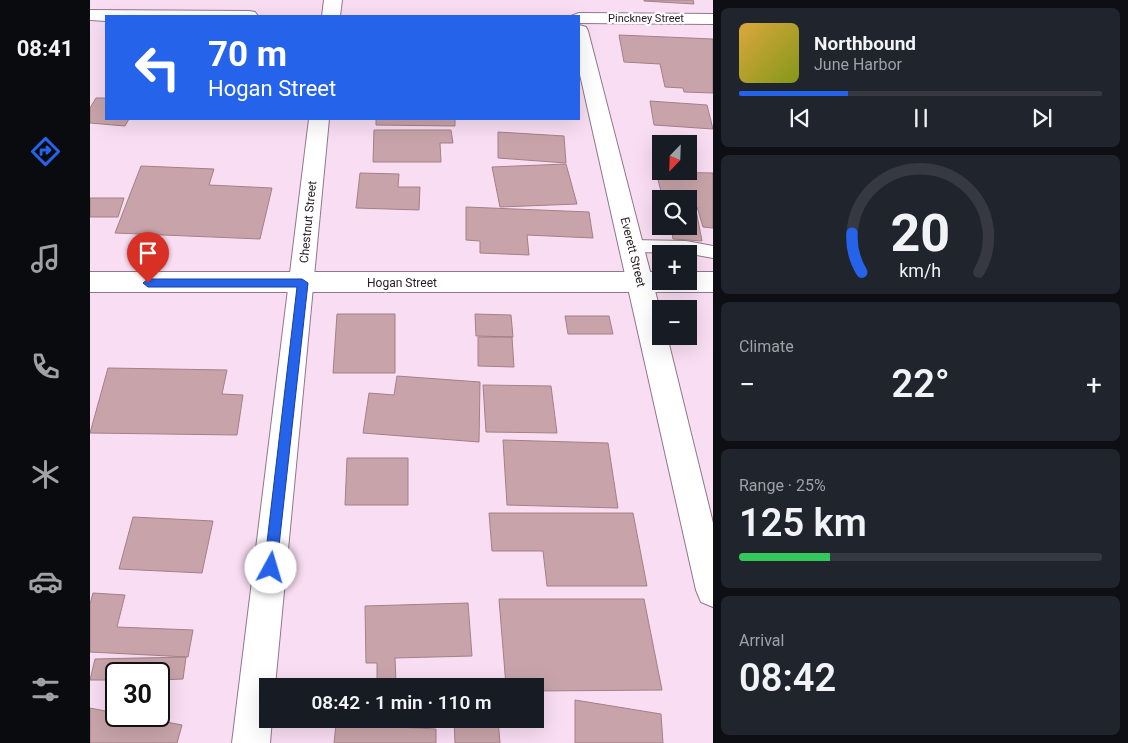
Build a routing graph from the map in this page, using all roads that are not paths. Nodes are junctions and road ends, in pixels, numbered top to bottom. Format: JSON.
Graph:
{"nodes":[{"id":1,"x":95,"y":0,"type":"edge"},
{"id":2,"x":333,"y":0,"type":"edge"},
{"id":3,"x":90,"y":10,"type":"edge"},
{"id":4,"x":575,"y":12,"type":"edge"},
{"id":5,"x":90,"y":15,"type":"edge"},
{"id":6,"x":105,"y":15,"type":"edge"},
{"id":7,"x":331,"y":15,"type":"edge"},
{"id":8,"x":713,"y":19,"type":"edge"},
{"id":9,"x":580,"y":35,"type":"edge"},
{"id":10,"x":319,"y":120,"type":"edge"},
{"id":11,"x":632,"y":246,"type":"junction"},
{"id":12,"x":713,"y":252,"type":"edge"},
{"id":13,"x":90,"y":282,"type":"edge"},
{"id":14,"x":713,"y":282,"type":"edge"},
{"id":15,"x":302,"y":283,"type":"junction"},
{"id":16,"x":641,"y":283,"type":"junction"},
{"id":17,"x":713,"y":590,"type":"edge"},
{"id":18,"x":251,"y":743,"type":"edge"}],
"edges":[{"from":1,"to":3,"type":"street"},
{"from":2,"to":7,"type":"street"},
{"from":4,"to":8,"type":"street","name":"Pinckney Street"},
{"from":5,"to":6,"type":"street"},
{"from":9,"to":11,"type":"street","name":"Everett Street"},
{"from":10,"to":15,"type":"street","name":"Chestnut Street"},
{"from":11,"to":12,"type":"lane"},
{"from":11,"to":16,"type":"street","name":"Everett Street"},
{"from":13,"to":15,"type":"street","name":"Hogan Street"},
{"from":14,"to":16,"type":"street","name":"Hogan Street"},
{"from":15,"to":16,"type":"street","name":"Hogan Street"},
{"from":15,"to":18,"type":"street","name":"Chestnut Street"},
{"from":16,"to":17,"type":"street","name":"Everett Street"}]}
